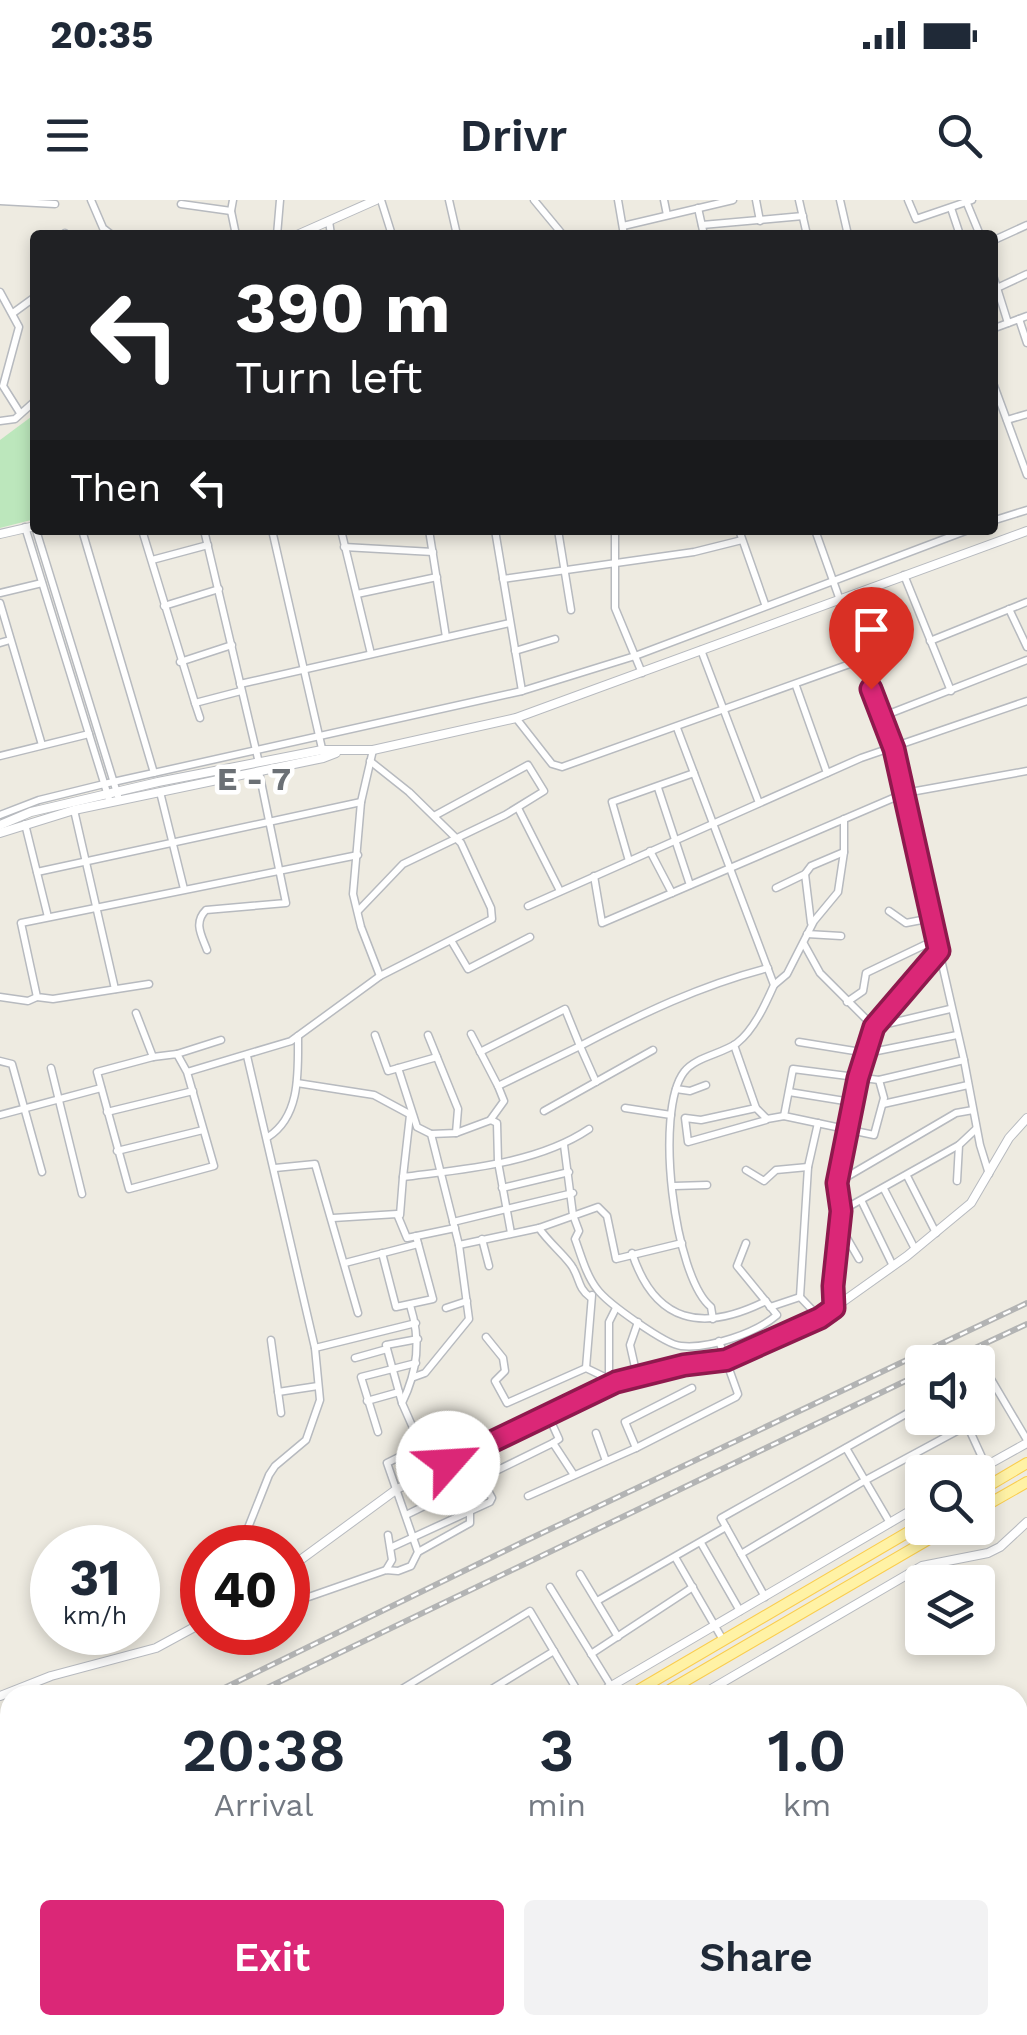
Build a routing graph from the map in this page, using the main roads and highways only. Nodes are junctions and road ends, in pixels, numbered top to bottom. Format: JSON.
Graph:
{"nodes":[{"id":1,"x":1027,"y":1463,"type":"edge"},
{"id":2,"x":995,"y":1482,"type":"edge"},
{"id":3,"x":1027,"y":1482,"type":"edge"},
{"id":4,"x":995,"y":1500,"type":"edge"},
{"id":5,"x":905,"y":1534,"type":"edge"},
{"id":6,"x":919,"y":1545,"type":"edge"},
{"id":7,"x":647,"y":1685,"type":"edge"},
{"id":8,"x":678,"y":1685,"type":"edge"}],
"edges":[{"from":1,"to":2,"type":"main road"},
{"from":3,"to":4,"type":"main road"},
{"from":5,"to":7,"type":"main road"},
{"from":6,"to":8,"type":"main road"}]}
